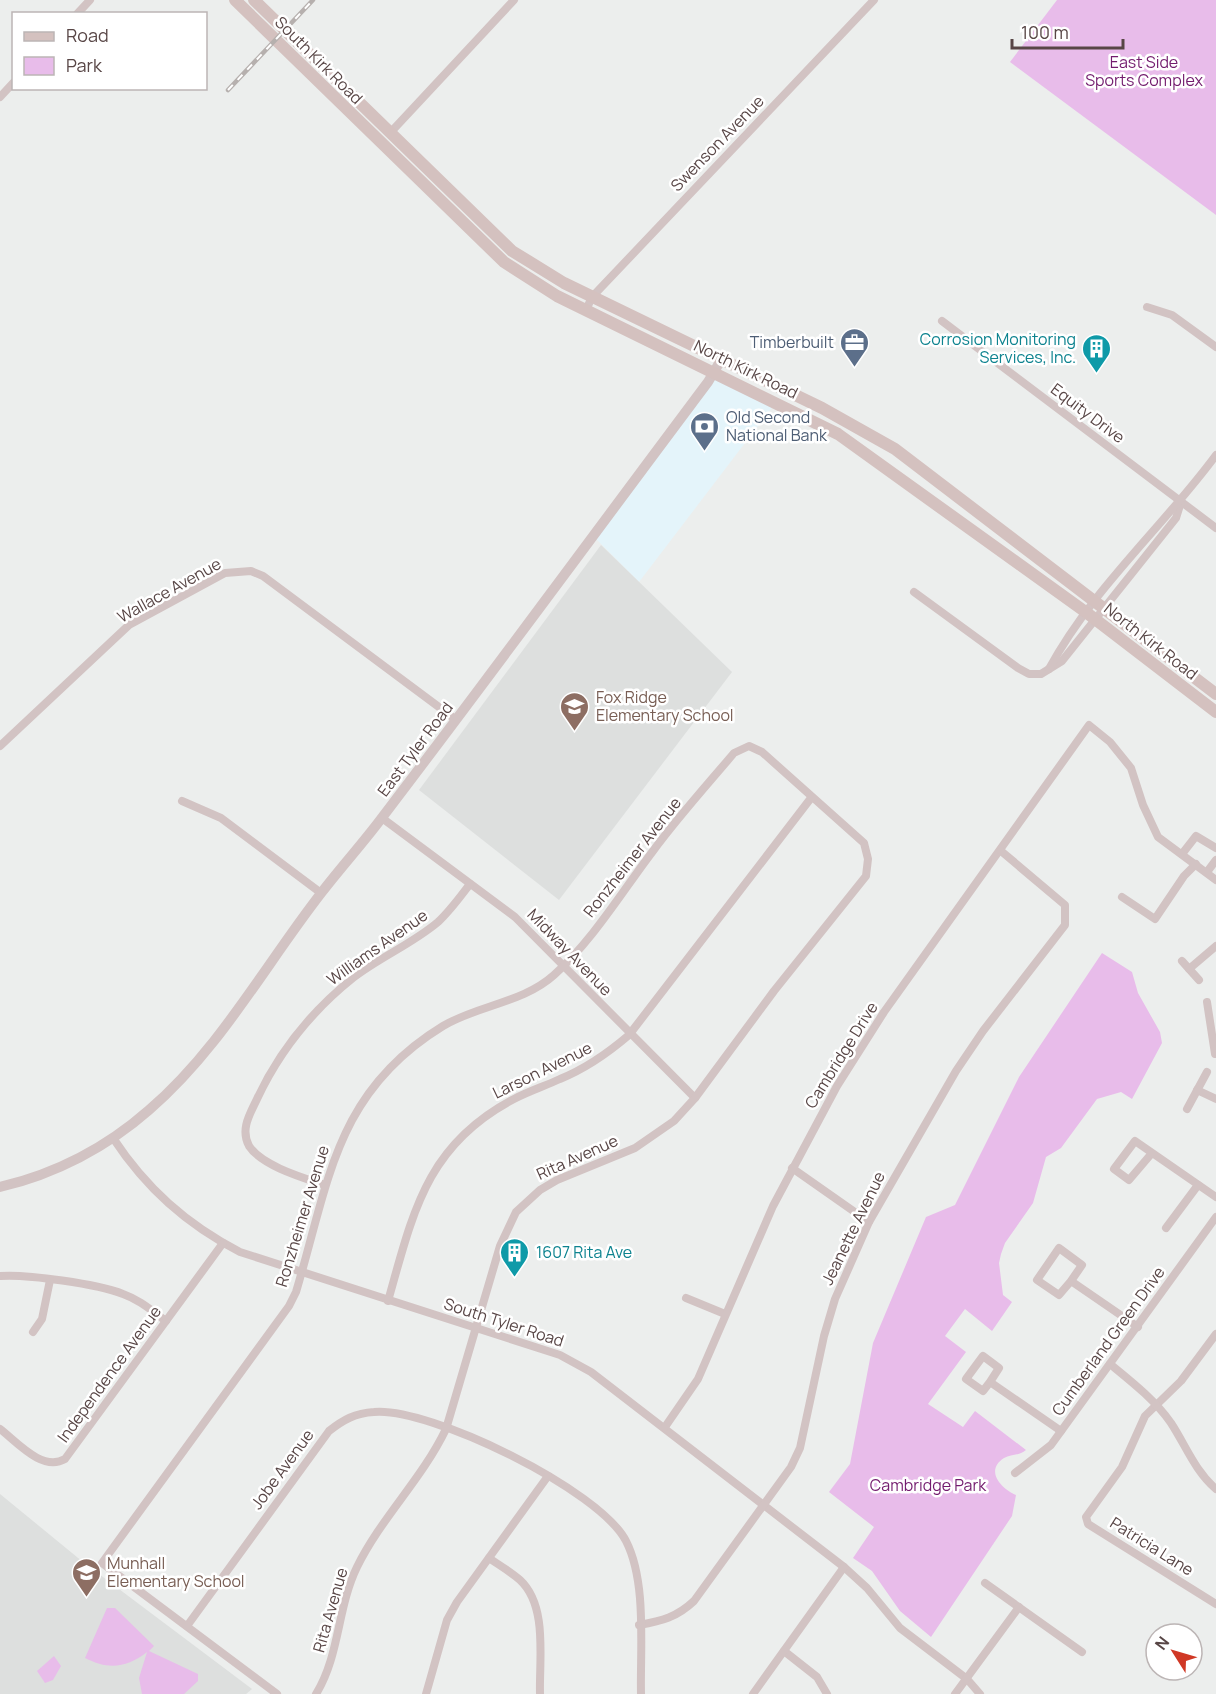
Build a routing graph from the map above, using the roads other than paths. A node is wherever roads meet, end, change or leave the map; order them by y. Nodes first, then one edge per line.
1 (90, 0) edge
2 (235, 0) edge
3 (254, 0) edge
4 (514, 0) edge
5 (874, 0) edge
6 (79, 12) edge
7 (12, 84) edge
8 (0, 97) edge
9 (390, 133) junction
10 (380, 143) joint
11 (592, 297) junction
12 (1147, 307) dead end
13 (586, 310) junction
14 (942, 321) dead end
15 (1216, 347) edge
16 (721, 360) junction
17 (714, 372) junction
18 (1216, 455) edge
19 (1181, 502) junction
20 (1216, 528) edge
21 (914, 592) dead end
22 (1100, 606) junction
23 (1092, 617) junction
24 (1216, 694) edge
25 (1216, 712) edge
26 (455, 719) junction
27 (0, 746) edge
28 (812, 798) junction
29 (182, 801) dead end
30 (382, 818) junction
31 (1216, 848) edge
32 (1000, 851) junction
33 (1182, 854) junction
34 (1216, 860) edge
35 (1196, 864) junction
36 (1207, 872) junction
37 (1216, 880) edge
38 (470, 884) junction
39 (321, 893) junction
40 (1122, 897) dead end
41 (1216, 946) edge
42 (1182, 961) dead end
43 (563, 967) junction
44 (1189, 969) junction
45 (1199, 980) dead end
46 (1207, 1002) dead end
47 (1213, 1024) edge
48 (630, 1035) junction
49 (1215, 1054) edge
50 (1207, 1072) dead end
51 (1197, 1090) junction
52 (696, 1098) junction
53 (1216, 1100) edge
54 (1187, 1109) dead end
55 (113, 1138) junction
56 (1152, 1152) junction
57 (792, 1168) junction
58 (325, 1185) junction
59 (1198, 1185) junction
60 (0, 1187) edge
61 (1216, 1197) edge
62 (1216, 1217) edge
63 (869, 1221) junction
64 (1166, 1228) dead end
65 (223, 1243) junction
66 (302, 1274) junction
67 (0, 1276) edge
68 (50, 1280) junction
69 (1071, 1281) junction
70 (686, 1298) dead end
71 (388, 1301) junction
72 (725, 1314) junction
73 (166, 1321) junction
74 (1138, 1327) junction
75 (476, 1328) junction
76 (33, 1332) dead end
77 (1216, 1334) edge
78 (1110, 1364) junction
79 (990, 1382) dead end
80 (1157, 1406) junction
81 (665, 1427) junction
82 (0, 1429) edge
83 (446, 1429) junction
84 (1061, 1431) junction
85 (1015, 1473) dead end
86 (548, 1476) junction
87 (1216, 1489) edge
88 (762, 1505) junction
89 (489, 1558) junction
90 (844, 1567) junction
91 (985, 1583) dead end
92 (1216, 1604) edge
93 (1019, 1607) junction
94 (639, 1625) junction
95 (186, 1626) junction
96 (784, 1651) junction
97 (1082, 1652) dead end
98 (967, 1679) junction
99 (277, 1694) edge
100 (316, 1694) edge
101 (426, 1694) edge
102 (540, 1694) edge
103 (641, 1694) edge
104 (753, 1694) edge
105 (827, 1694) edge
106 (955, 1694) edge
107 (980, 1694) edge

1 - 6 street
2 - 10 main road, South Kirk Road
3 - 9 main road, South Kirk Road
4 - 9 street
5 - 11 street, Swenson Avenue
7 - 8 street
9 - 11 main road, North Kirk Road
10 - 13 main road, North Kirk Road
11 - 13 street, Swenson Avenue
11 - 16 main road, North Kirk Road
12 - 15 street
13 - 17 main road, North Kirk Road
14 - 19 street, Equity Drive
16 - 17 street, East Tyler Road
16 - 22 main road, North Kirk Road
17 - 23 main road, North Kirk Road
17 - 26 street, East Tyler Road
18 - 19 street
19 - 20 street, Equity Drive
19 - 22 street
19 - 22 street
21 - 23 street
22 - 23 street
22 - 24 main road, North Kirk Road
23 - 25 main road, North Kirk Road
26 - 27 street, Wallace Avenue
26 - 30 street, East Tyler Road
28 - 43 street, Ronzheimer Avenue
28 - 48 street, Larson Avenue
28 - 52 street, Rita Avenue
29 - 39 street
30 - 38 street, Midway Avenue
30 - 39 street, East Tyler Road
31 - 33 street
32 - 33 street, Cambridge Drive
32 - 57 street, Cambridge Drive
32 - 63 street, Jeanette Avenue
33 - 35 street
34 - 36 street
35 - 36 street
35 - 40 street
36 - 37 street
38 - 43 street, Midway Avenue
38 - 58 street, Williams Avenue
39 - 55 street, East Tyler Road
41 - 44 street
42 - 44 street
43 - 48 street, Midway Avenue
43 - 58 street, Ronzheimer Avenue
44 - 45 street
46 - 47 street
47 - 49 street
48 - 52 street, Midway Avenue
48 - 71 street, Larson Avenue
50 - 51 street
51 - 53 street
51 - 54 street
52 - 75 street, Rita Avenue
55 - 60 street
55 - 65 street, South Tyler Road
56 - 56 street
56 - 59 street
57 - 63 street
57 - 72 street, Cambridge Drive
58 - 66 street, Ronzheimer Avenue
59 - 61 street
59 - 64 street
62 - 74 street, Cumberland Green Drive
63 - 88 street, Jeanette Avenue
65 - 66 street, South Tyler Road
65 - 73 street, Independence Avenue
66 - 71 street, South Tyler Road
66 - 95 street, Ronzheimer Avenue
67 - 68 street
68 - 73 street
68 - 76 street
69 - 69 street
69 - 74 street
70 - 72 street
71 - 75 street, South Tyler Road
72 - 81 street, Cambridge Drive
73 - 82 street, Independence Avenue
74 - 78 street, Cumberland Green Drive
75 - 81 street, South Tyler Road
75 - 83 street, Rita Avenue
77 - 80 street, Patricia Lane
78 - 80 street
78 - 84 street, Cumberland Green Drive
79 - 84 street
80 - 87 street
80 - 92 street, Patricia Lane
81 - 88 street, South Tyler Road
83 - 86 street, Jobe Avenue
83 - 95 street, Jobe Avenue
83 - 100 street, Rita Avenue
84 - 85 street, Cumberland Green Drive
86 - 89 street
86 - 94 street, Jobe Avenue
88 - 90 street, South Tyler Road
88 - 94 street, Jeanette Avenue
89 - 101 street
89 - 102 street
90 - 96 street
90 - 98 street, South Tyler Road
91 - 93 street
93 - 97 street
93 - 98 street
94 - 103 street, Jobe Avenue
95 - 99 street
96 - 104 street
96 - 105 street
98 - 106 street
98 - 107 street, South Tyler Road

